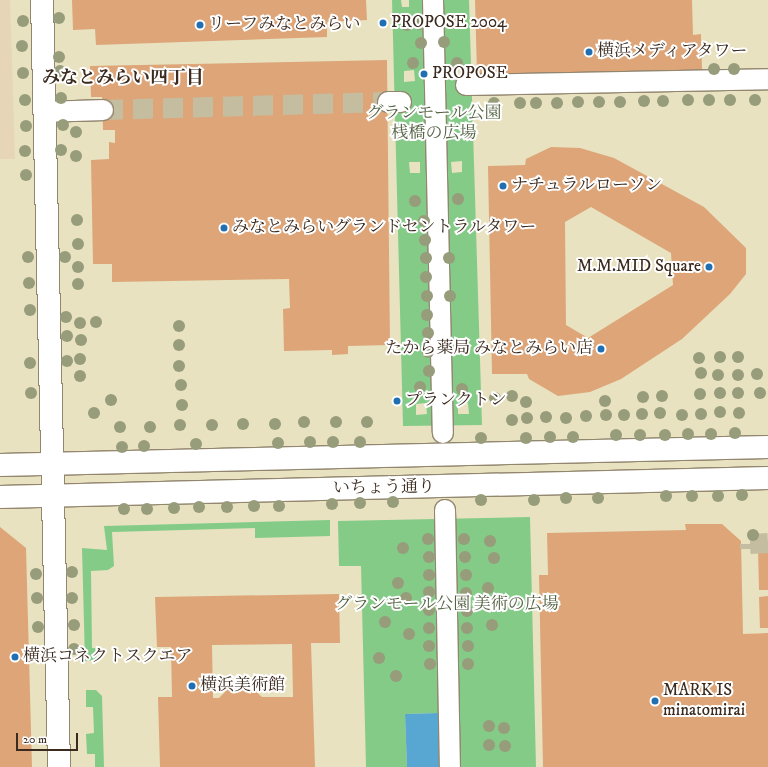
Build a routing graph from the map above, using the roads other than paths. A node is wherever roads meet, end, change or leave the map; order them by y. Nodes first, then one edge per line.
1 (42, 0) edge
2 (433, 0) edge
3 (768, 79) edge
4 (466, 86) dead end
5 (103, 110) tunnel mouth
6 (44, 112) junction
7 (443, 433) dead end
8 (768, 447) edge
9 (52, 463) junction
10 (0, 465) edge
11 (768, 478) edge
12 (53, 496) junction
13 (0, 497) edge
14 (445, 510) dead end
15 (60, 767) edge
16 (450, 767) edge

1 - 6 street
2 - 7 street
3 - 4 street
5 - 6 street
6 - 9 street
8 - 9 street, いちょう通り
9 - 10 street, いちょう通り
9 - 12 street
11 - 12 street, いちょう通り
12 - 13 street, いちょう通り
12 - 15 street
14 - 16 street

